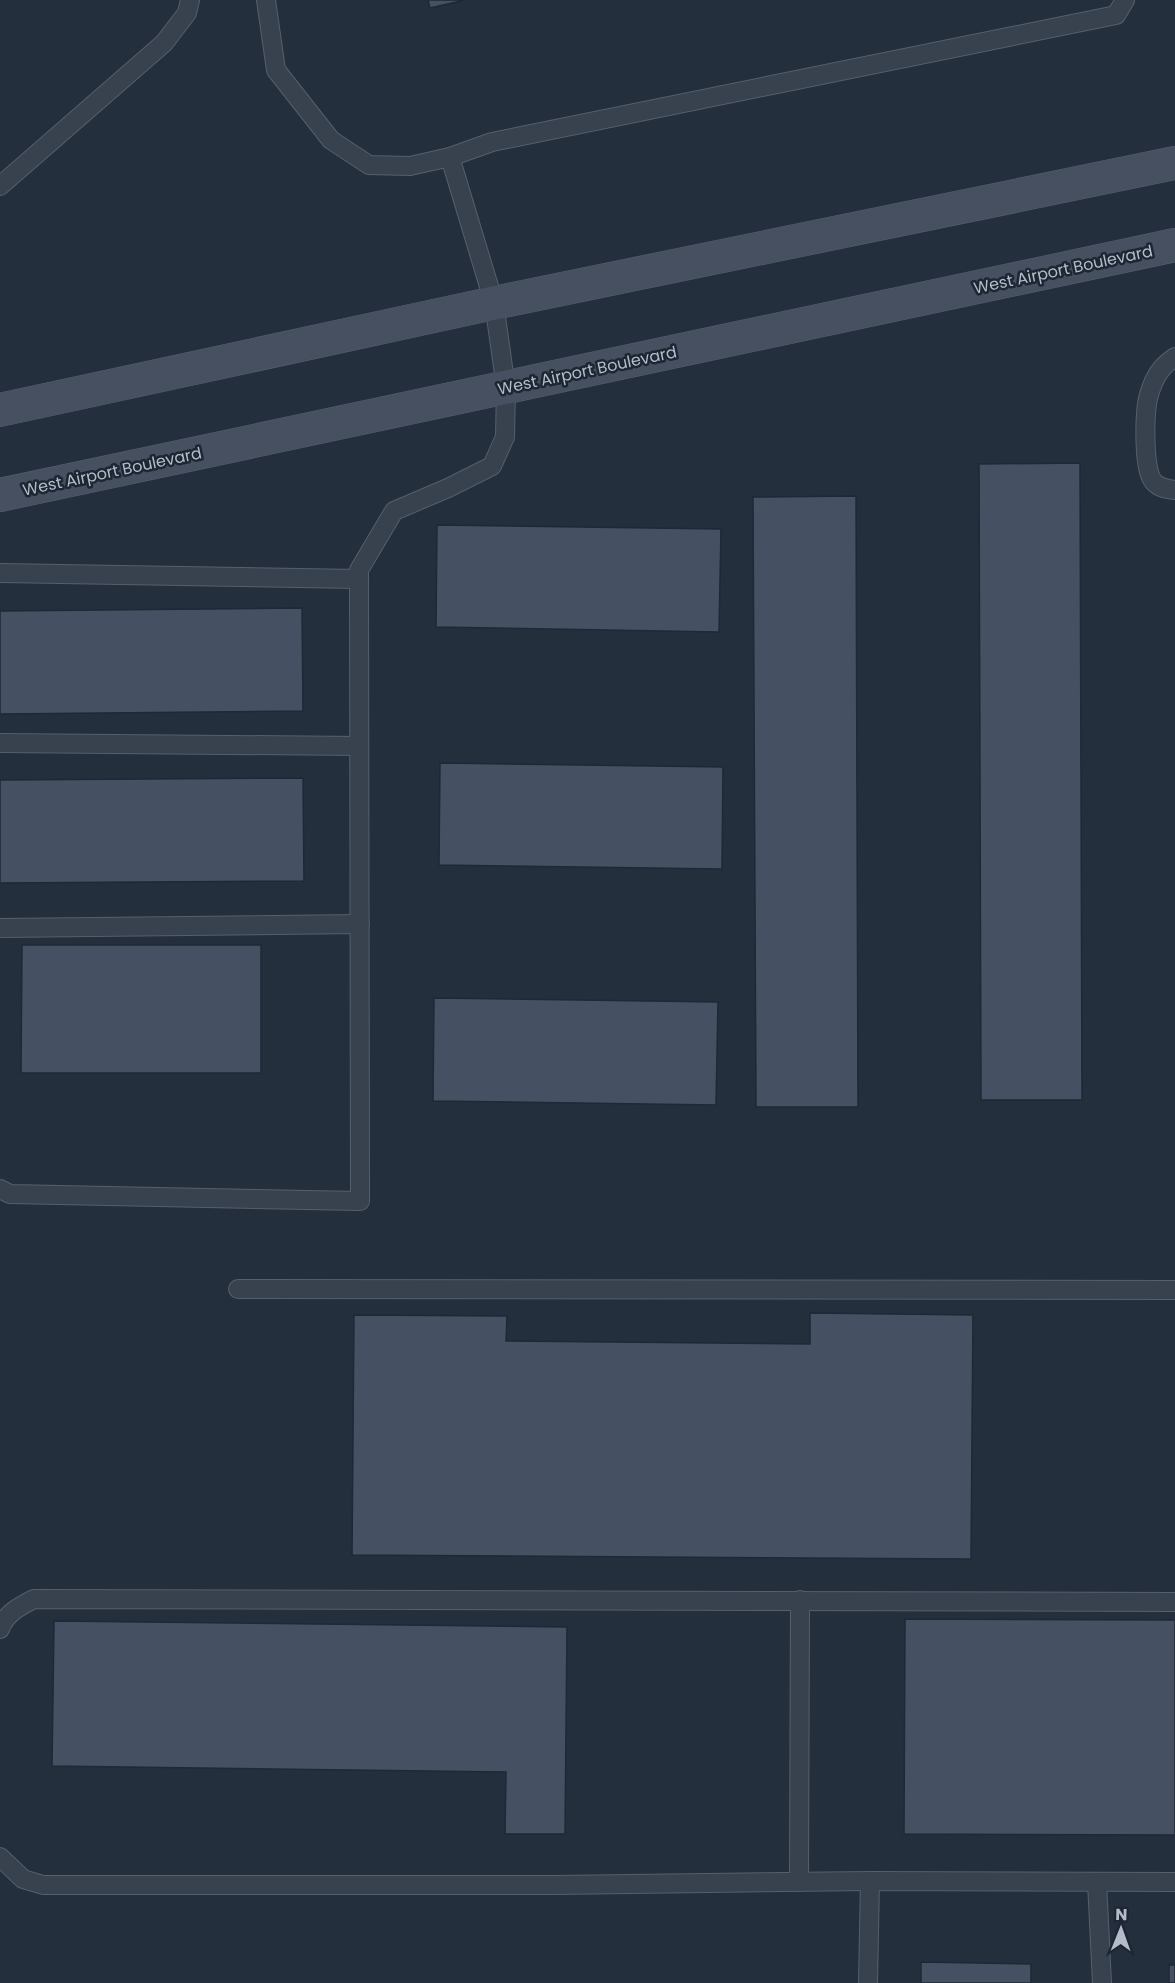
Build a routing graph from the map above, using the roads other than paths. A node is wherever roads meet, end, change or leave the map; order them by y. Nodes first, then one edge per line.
1 (190, 0) edge
2 (266, 0) edge
3 (1125, 0) edge
4 (450, 157) junction
5 (1175, 163) edge
6 (0, 186) edge
7 (1175, 245) edge
8 (494, 303) junction
9 (1175, 357) edge
10 (506, 387) junction
11 (0, 410) edge
12 (1175, 490) edge
13 (0, 495) edge
14 (0, 573) edge
15 (359, 579) junction
16 (0, 743) edge
17 (359, 746) junction
18 (360, 924) junction
19 (0, 928) edge
20 (0, 1189) edge
21 (238, 1289) dead end
22 (1175, 1290) edge
23 (800, 1600) junction
24 (1175, 1602) edge
25 (0, 1629) edge
26 (0, 1857) edge
27 (870, 1881) junction
28 (1097, 1881) junction
29 (799, 1882) junction
30 (1175, 1882) edge
31 (868, 1983) edge
32 (1102, 1983) edge

1 - 6 lane
2 - 4 lane
3 - 4 lane
4 - 8 lane
5 - 8 main road
7 - 10 main road, West Airport Boulevard
8 - 10 lane
8 - 11 main road
9 - 12 lane
10 - 13 main road, West Airport Boulevard
10 - 15 lane
14 - 15 lane
15 - 17 lane
16 - 17 lane
17 - 18 lane
18 - 19 lane
18 - 20 lane
21 - 22 lane
23 - 24 lane
23 - 25 lane
23 - 29 lane
26 - 29 lane
27 - 28 lane
27 - 29 lane
27 - 31 lane
28 - 30 lane
28 - 32 lane

